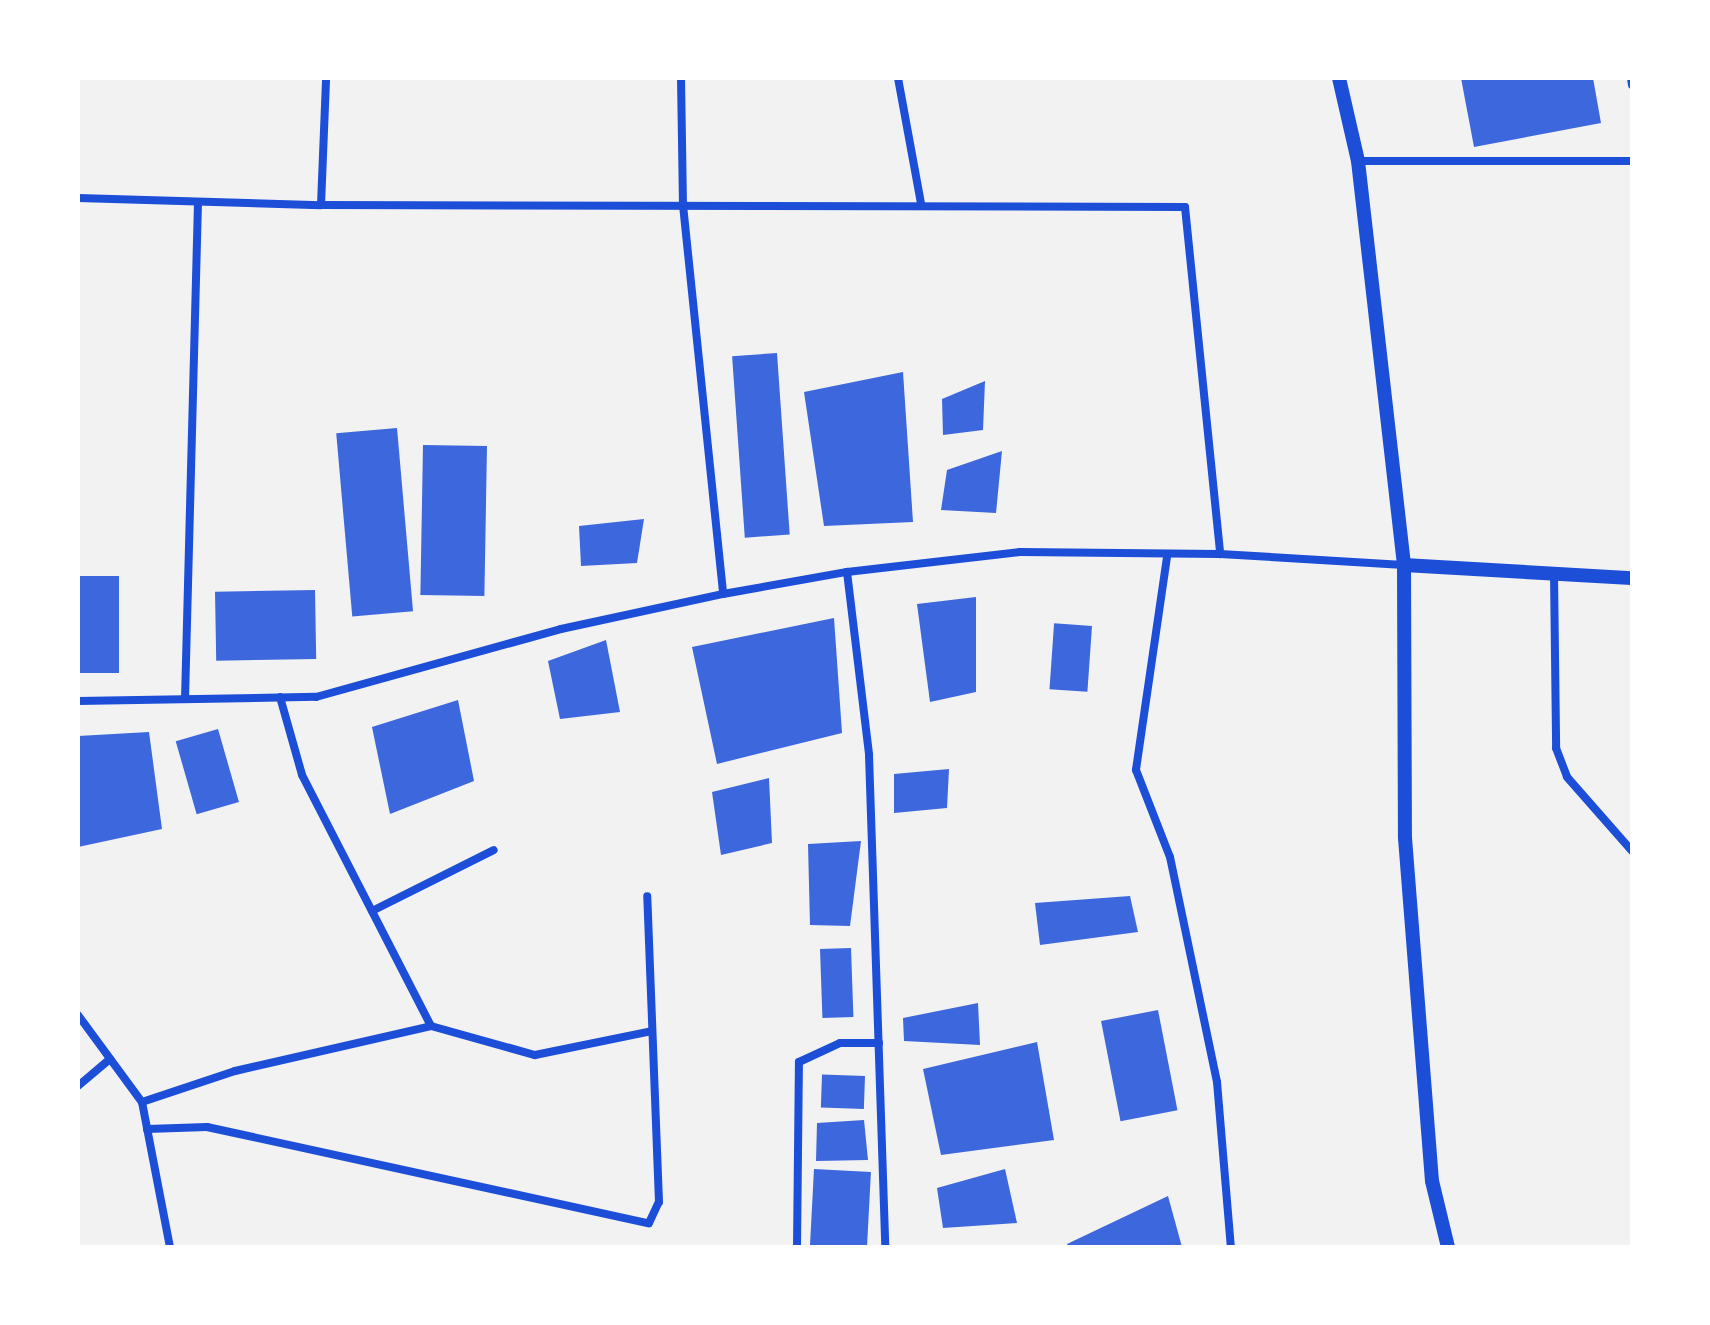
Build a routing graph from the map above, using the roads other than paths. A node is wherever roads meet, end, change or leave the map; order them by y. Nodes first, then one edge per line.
1 (326, 78) edge
2 (681, 78) edge
3 (898, 78) edge
4 (1339, 78) edge
5 (1631, 78) edge
6 (1632, 85) edge
7 (1358, 161) junction
8 (1632, 161) edge
9 (78, 198) edge
10 (198, 202) junction
11 (921, 203) junction
12 (321, 205) junction
13 (683, 205) junction
14 (1220, 554) junction
15 (1167, 557) junction
16 (1404, 565) junction
17 (847, 572) junction
18 (1554, 573) junction
19 (1632, 578) edge
20 (723, 594) junction
21 (280, 697) junction
22 (185, 699) junction
23 (78, 701) edge
24 (494, 850) dead end
25 (1632, 851) edge
26 (647, 896) dead end
27 (372, 911) junction
28 (78, 1015) edge
29 (431, 1026) junction
30 (652, 1031) junction
31 (879, 1043) junction
32 (110, 1059) junction
33 (78, 1086) edge
34 (142, 1102) junction
35 (147, 1129) junction
36 (170, 1247) edge
37 (797, 1247) edge
38 (885, 1247) edge
39 (1231, 1247) edge
40 (1448, 1247) edge

1 - 12 street
2 - 13 street
3 - 11 street
4 - 7 street
5 - 6 street
7 - 8 street
7 - 16 street
9 - 10 street
10 - 12 street
10 - 22 street
11 - 13 street
11 - 14 street
12 - 13 street
13 - 20 street
14 - 15 street
14 - 16 street
15 - 17 street
15 - 39 street
16 - 18 street
16 - 40 street
17 - 20 street
17 - 31 street
18 - 19 street
18 - 25 street
20 - 21 street
21 - 22 street
21 - 27 street
22 - 23 street
24 - 27 street
26 - 30 street
27 - 29 street
28 - 32 street
29 - 30 street
29 - 34 street
30 - 35 street
31 - 37 street
31 - 38 street
32 - 33 street
32 - 34 street
34 - 35 street
35 - 36 street

